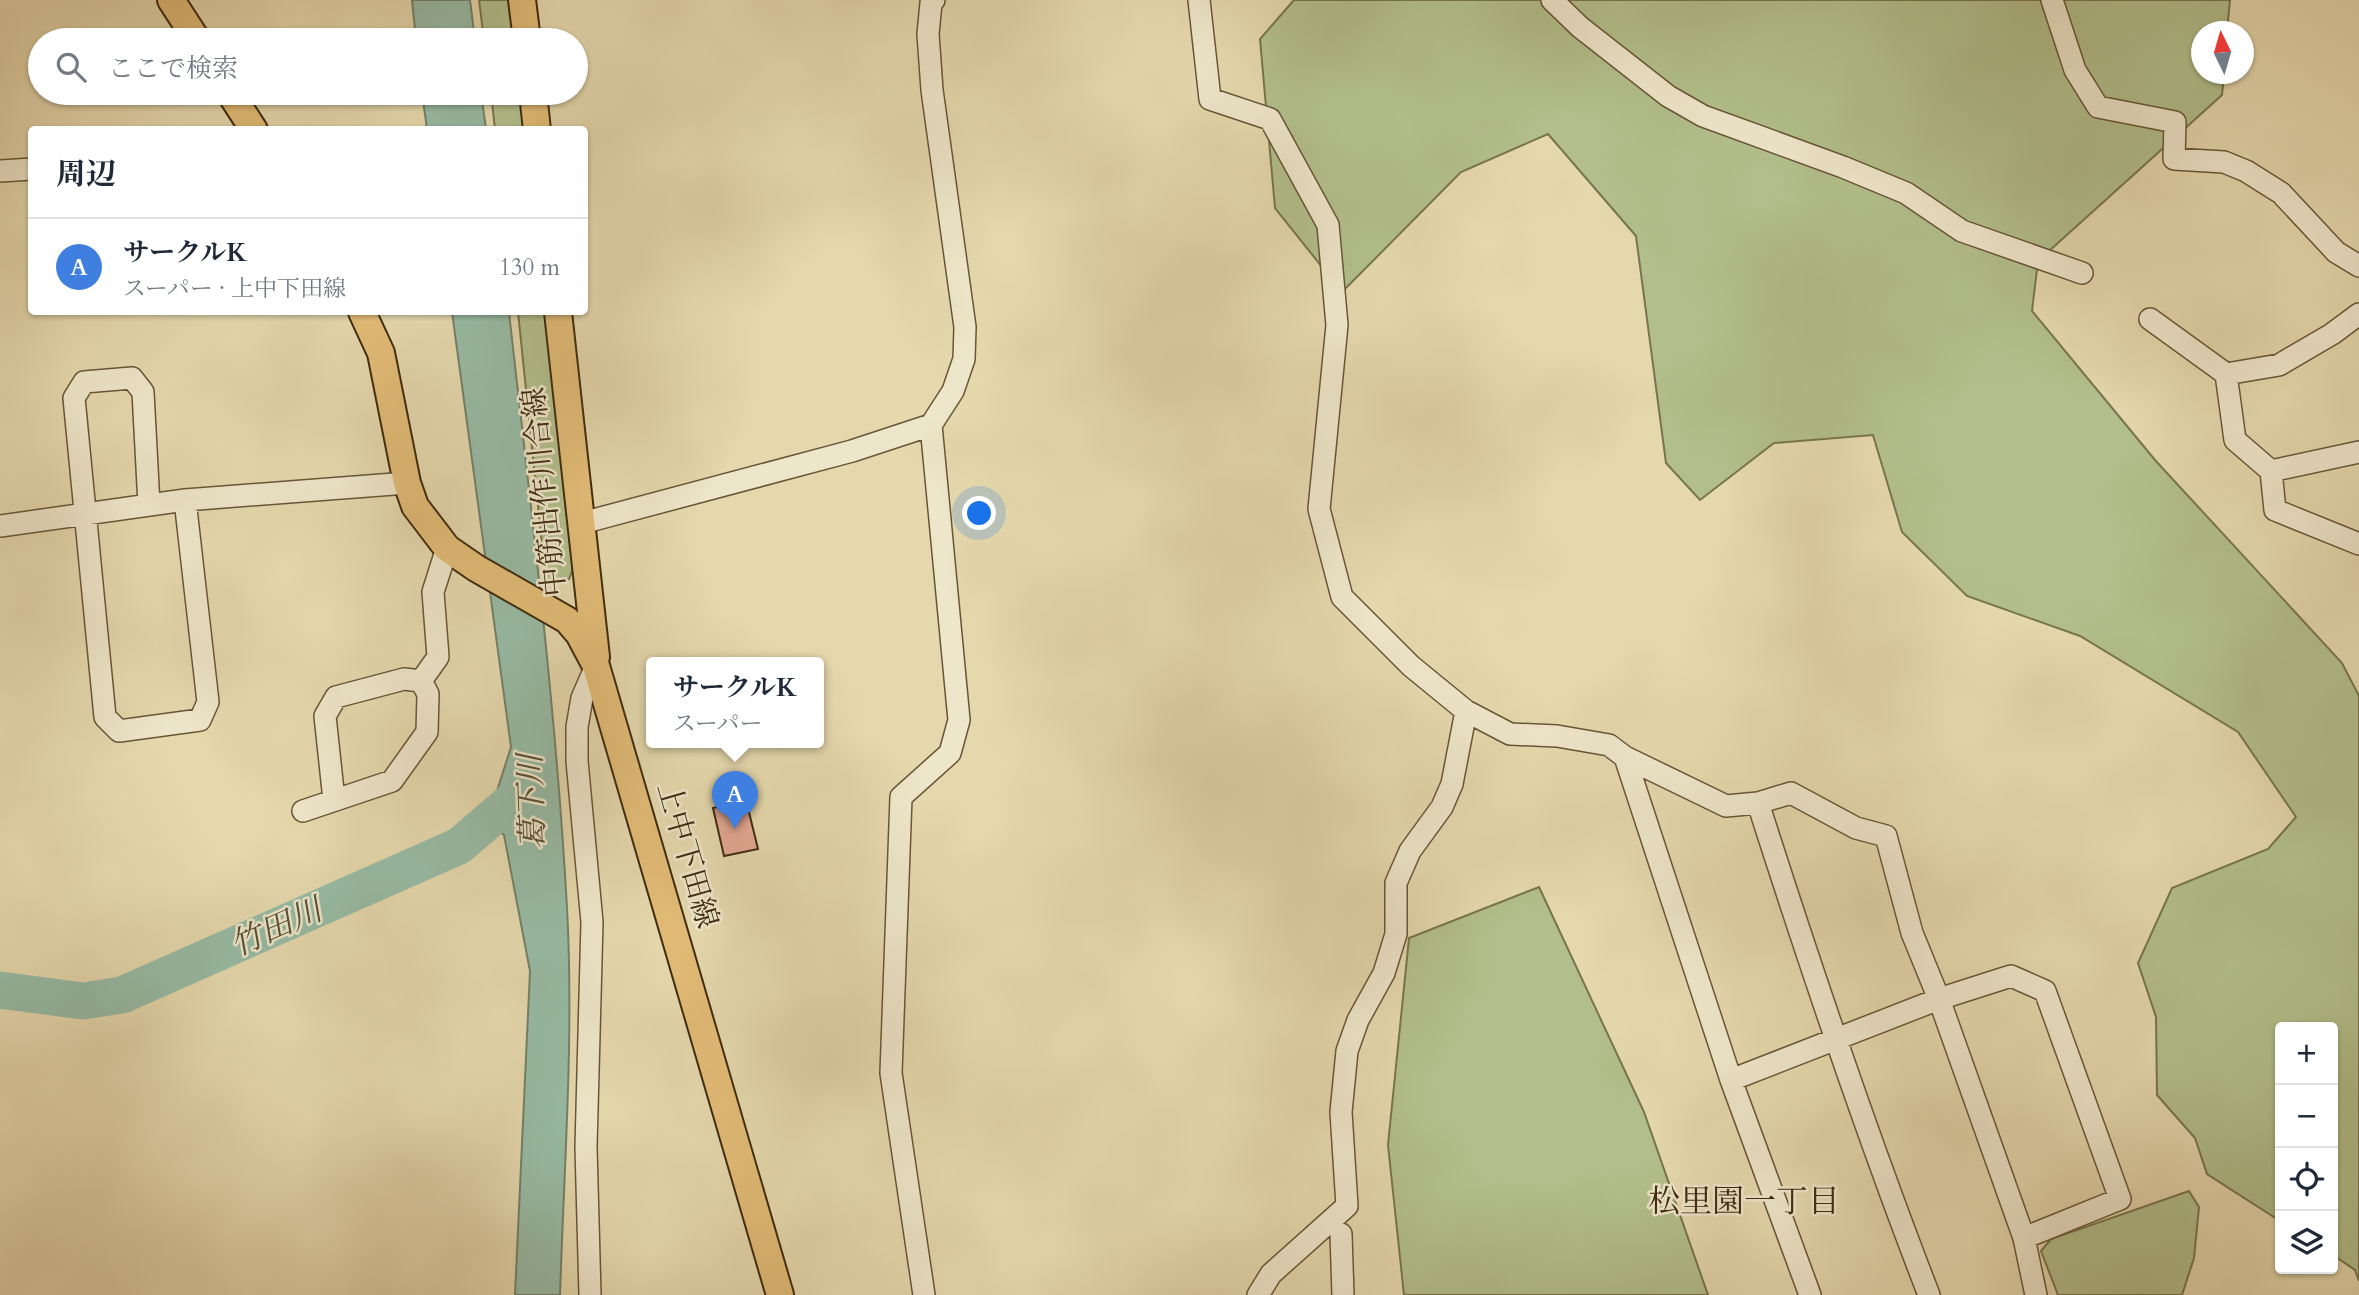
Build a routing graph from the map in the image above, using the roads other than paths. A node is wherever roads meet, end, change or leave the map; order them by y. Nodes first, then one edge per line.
1 (171, 0) edge
2 (522, 0) edge
3 (1199, 0) edge
4 (1552, 0) edge
5 (2052, 0) edge
6 (931, 1) edge
7 (189, 28) edge
8 (526, 28) edge
9 (238, 105) edge
10 (534, 105) edge
11 (251, 126) edge
12 (537, 126) edge
13 (28, 169) edge
14 (0, 171) edge
15 (2359, 267) edge
16 (2082, 273) dead end
17 (2359, 314) edge
18 (363, 315) edge
19 (558, 315) edge
20 (2150, 319) dead end
21 (2226, 374) junction
22 (930, 425) junction
23 (2359, 452) edge
24 (2271, 471) junction
25 (407, 483) junction
26 (184, 500) junction
27 (149, 505) junction
28 (85, 513) junction
29 (582, 523) junction
30 (0, 526) edge
31 (2359, 544) edge
32 (447, 548) junction
33 (596, 666) junction
34 (421, 681) junction
35 (1466, 711) junction
36 (1625, 757) junction
37 (334, 800) junction
38 (1758, 803) junction
39 (303, 811) dead end
40 (1939, 999) junction
41 (1836, 1040) junction
42 (1731, 1080) junction
43 (1341, 1234) dead end
44 (2024, 1238) junction
45 (590, 1295) edge
46 (780, 1295) edge
47 (924, 1295) edge
48 (1258, 1295) edge
49 (1343, 1295) edge
50 (1810, 1295) edge
51 (1929, 1295) edge
52 (2036, 1295) edge

1 - 7 main road
2 - 8 main road
3 - 35 street
4 - 16 street
5 - 15 street
6 - 22 street
9 - 11 main road
10 - 12 main road
13 - 14 street
17 - 21 street
18 - 25 main road, 上中下田線
19 - 29 main road, 中筋出作川合線
20 - 21 street
21 - 24 street
22 - 29 street
22 - 47 street
23 - 24 street
24 - 31 street
25 - 26 street
25 - 32 main road, 上中下田線
26 - 27 street
26 - 28 street
27 - 28 street
27 - 28 street
28 - 30 street
29 - 33 main road, 中筋出作川合線
32 - 33 main road, 上中下田線
32 - 34 street
33 - 45 street
33 - 46 main road, 上中下田線
34 - 37 street
34 - 37 street
35 - 36 street
35 - 48 street
36 - 38 street
36 - 42 street
37 - 39 street
38 - 40 street
38 - 41 street
40 - 41 street
40 - 44 street
40 - 44 street
41 - 42 street
41 - 51 street
42 - 50 street
43 - 49 street
44 - 52 street

